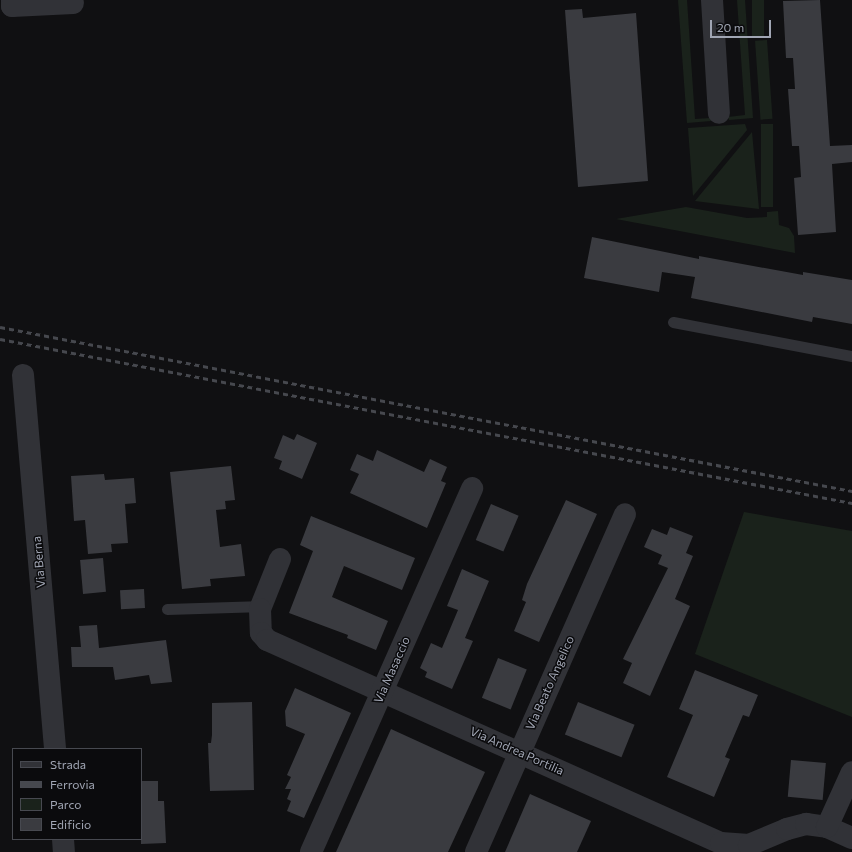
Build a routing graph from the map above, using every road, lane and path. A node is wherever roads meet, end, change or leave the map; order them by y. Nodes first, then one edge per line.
1 (12, 0) edge
2 (712, 0) edge
3 (73, 3) dead end
4 (719, 113) dead end
5 (673, 322) dead end
6 (852, 356) edge
7 (23, 376) dead end
8 (472, 488) dead end
9 (625, 514) dead end
10 (280, 559) dead end
11 (260, 606) junction
12 (167, 609) dead end
13 (382, 691) junction
14 (55, 748) edge
15 (520, 752) junction
16 (852, 772) edge
17 (827, 827) junction
18 (852, 838) edge
19 (63, 840) edge
20 (719, 847) edge
21 (64, 852) edge
22 (311, 852) edge
23 (476, 852) edge

1 - 3 street
2 - 4 street
5 - 6 lane
7 - 14 street, Via Berna
8 - 13 street, Via Masaccio
9 - 15 street, Via Beato Angelico
10 - 11 street, Via Andrea Portilia
11 - 12 lane
11 - 13 street, Via Andrea Portilia
13 - 15 street, Via Andrea Portilia
13 - 22 street, Via Masaccio
15 - 20 street, Via Andrea Portilia
15 - 23 street, Via Beato Angelico
16 - 17 street
17 - 18 street, Via Andrea Portilia
17 - 20 street, Via Andrea Portilia
19 - 21 street

